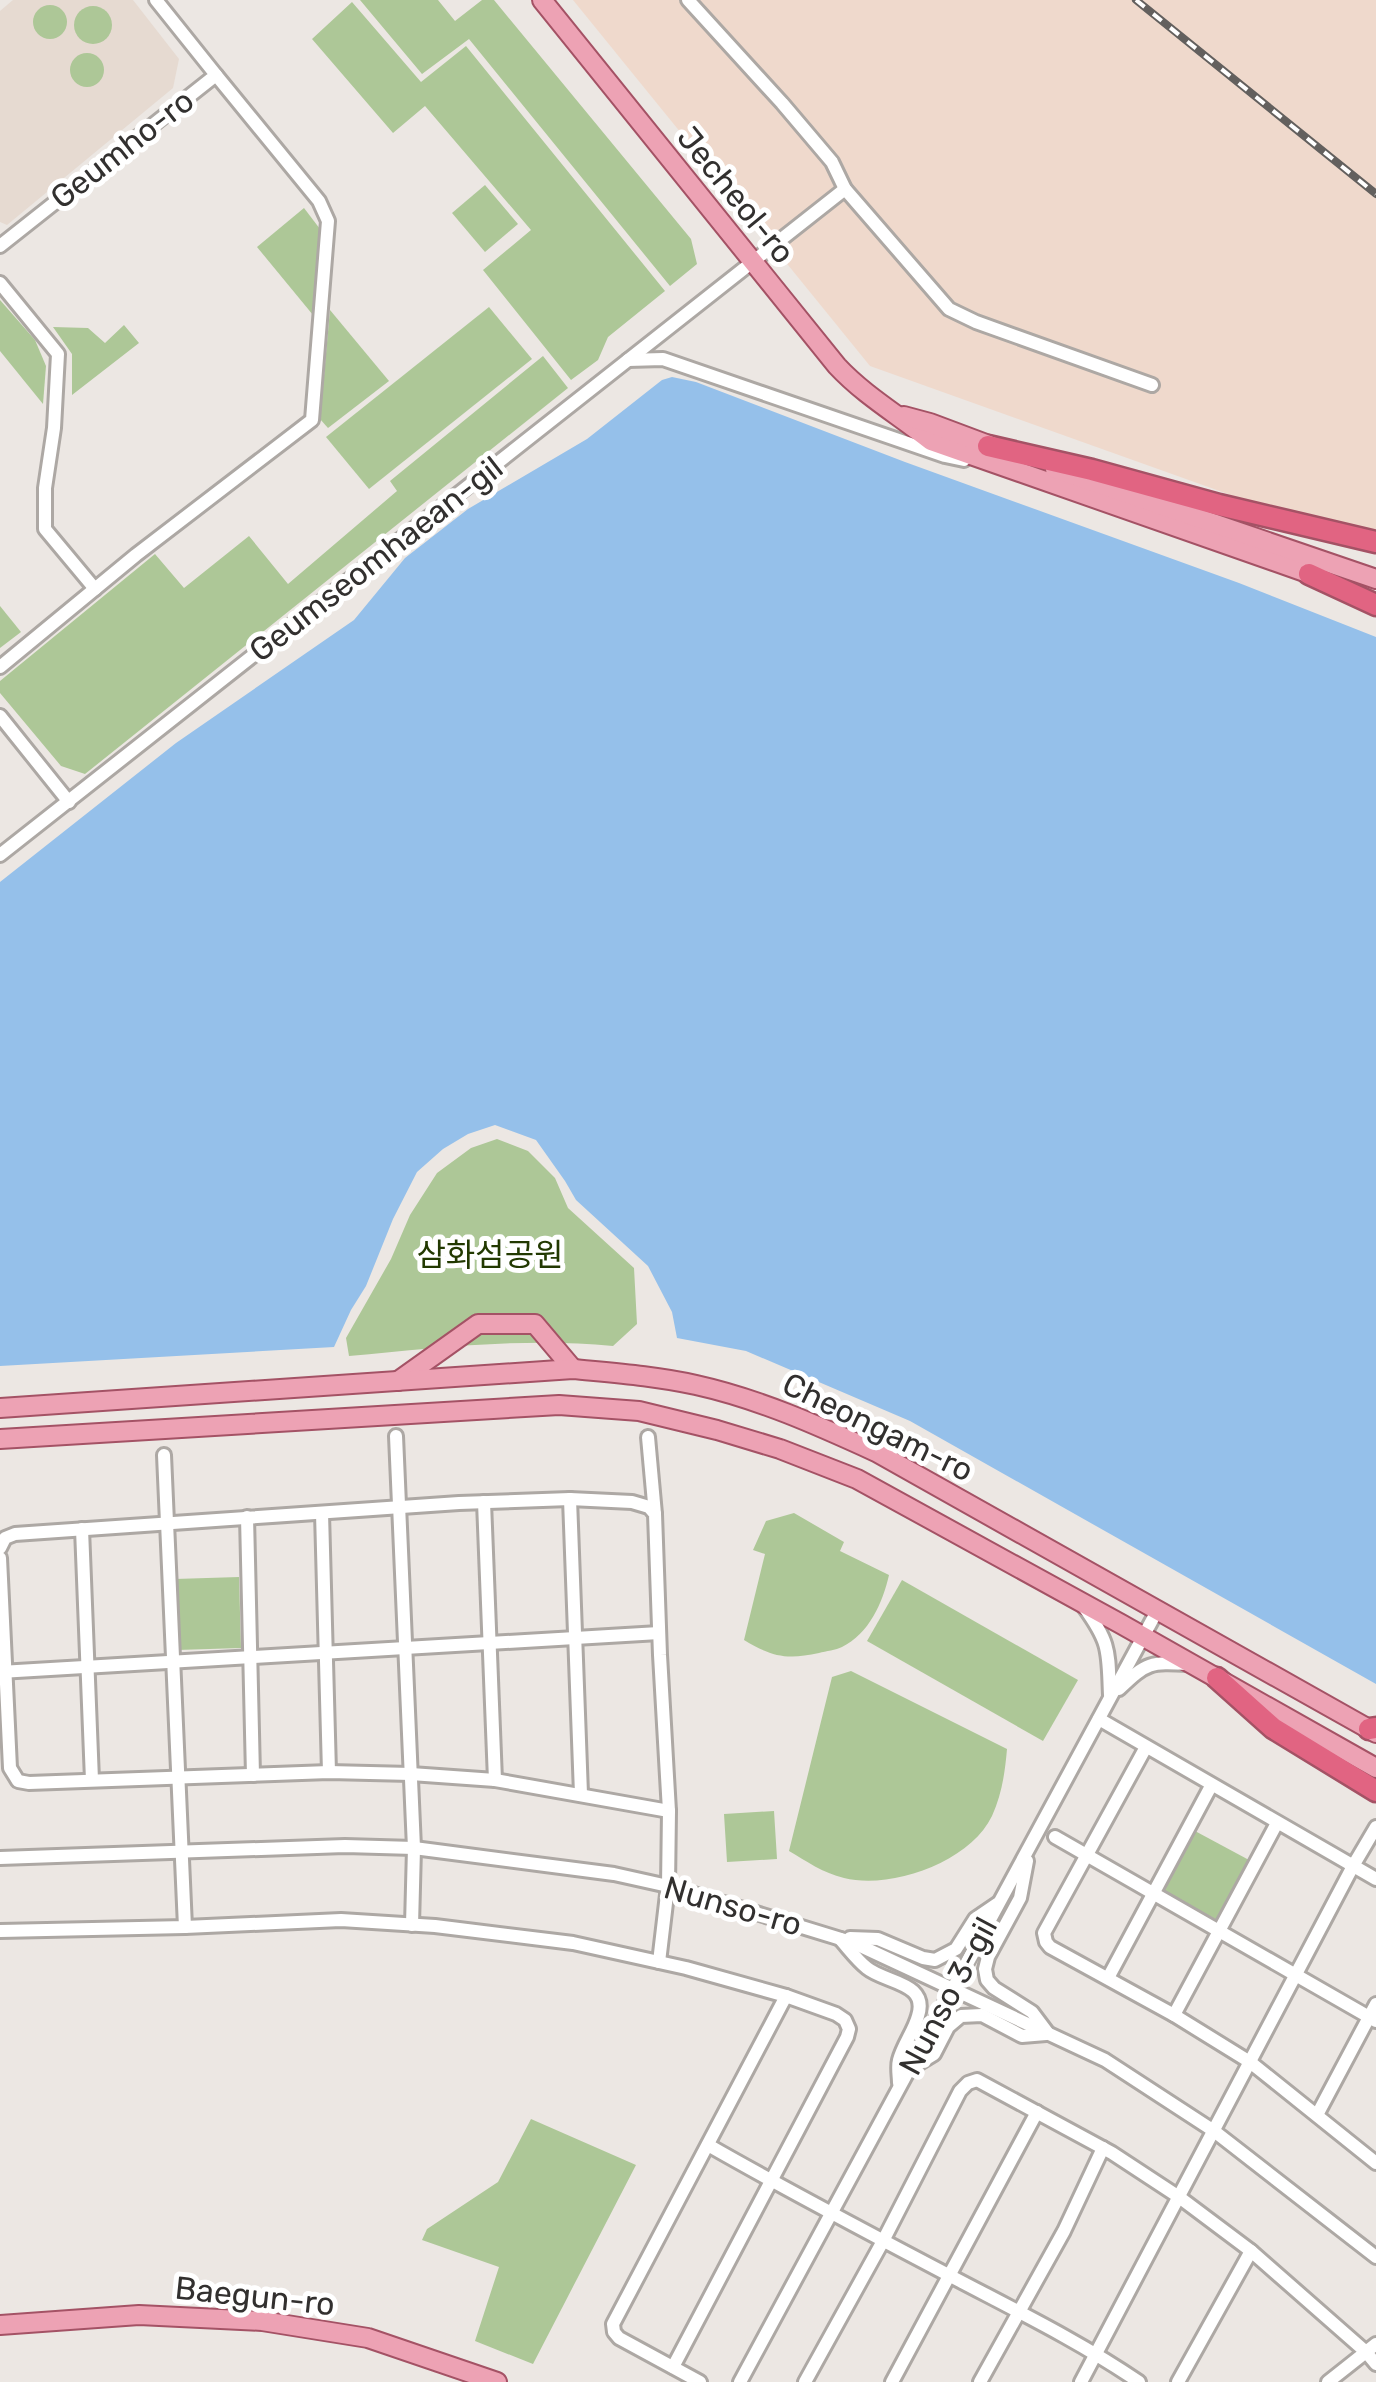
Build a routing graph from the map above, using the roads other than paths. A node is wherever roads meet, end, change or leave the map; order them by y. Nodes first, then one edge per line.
1 (156, 0) edge
2 (542, 0) edge
3 (688, 0) edge
4 (216, 75) junction
5 (845, 188) junction
6 (0, 246) edge
7 (751, 262) junction
8 (0, 283) edge
9 (628, 360) junction
10 (1152, 385) dead end
11 (897, 414) junction
12 (988, 446) junction
13 (1025, 474) junction
14 (1376, 542) edge
15 (1309, 574) junction
16 (1376, 579) edge
17 (94, 589) junction
18 (1376, 597) edge
19 (1376, 605) edge
20 (0, 667) edge
21 (0, 716) edge
22 (69, 802) junction
23 (0, 856) edge
24 (574, 1369) junction
25 (397, 1382) junction
26 (0, 1408) edge
27 (396, 1436) dead end
28 (648, 1438) dead end
29 (0, 1439) edge
30 (164, 1456) dead end
31 (570, 1499) junction
32 (484, 1502) junction
33 (400, 1508) junction
34 (322, 1512) junction
35 (655, 1514) junction
36 (247, 1517) junction
37 (167, 1523) junction
38 (82, 1529) junction
39 (0, 1548) edge
40 (0, 1558) edge
41 (1080, 1601) junction
42 (1157, 1611) junction
43 (659, 1633) junction
44 (1143, 1636) junction
45 (575, 1638) junction
46 (490, 1643) junction
47 (406, 1648) junction
48 (326, 1653) junction
49 (250, 1657) junction
50 (173, 1662) junction
51 (1194, 1665) junction
52 (87, 1667) junction
53 (3, 1672) edge
54 (1218, 1678) junction
55 (1110, 1698) junction
56 (1098, 1719) junction
57 (1374, 1730) edge
58 (1146, 1747) junction
59 (1376, 1768) edge
60 (330, 1772) junction
61 (411, 1774) junction
62 (253, 1775) junction
63 (178, 1778) junction
64 (92, 1780) junction
65 (495, 1780) junction
66 (1211, 1786) junction
67 (1376, 1791) edge
68 (581, 1794) junction
69 (669, 1810) junction
70 (1277, 1823) junction
71 (1376, 1827) edge
72 (1055, 1838) dead end
73 (1030, 1845) junction
74 (414, 1848) junction
75 (182, 1851) junction
76 (1086, 1856) junction
77 (0, 1858) edge
78 (1353, 1866) junction
79 (1376, 1879) edge
80 (668, 1886) junction
81 (1154, 1894) junction
82 (999, 1903) junction
83 (412, 1925) junction
84 (185, 1927) junction
85 (0, 1931) edge
86 (1219, 1931) junction
87 (838, 1938) junction
88 (659, 1962) junction
89 (1296, 1975) junction
90 (1108, 1978) junction
91 (952, 1989) junction
92 (786, 1996) junction
93 (1376, 2004) edge
94 (1174, 2015) junction
95 (1372, 2019) edge
96 (1049, 2034) junction
97 (1250, 2062) junction
98 (909, 2070) junction
99 (899, 2088) junction
100 (1037, 2112) junction
101 (1317, 2114) junction
102 (1214, 2130) junction
103 (708, 2145) junction
104 (1103, 2148) junction
105 (1376, 2163) edge
106 (772, 2182) junction
107 (1179, 2196) junction
108 (831, 2213) junction
109 (883, 2241) junction
110 (1251, 2251) junction
111 (1376, 2257) edge
112 (950, 2276) junction
113 (1020, 2312) junction
114 (0, 2325) edge
115 (1371, 2348) edge
116 (1096, 2354) junction
117 (1376, 2364) edge
118 (673, 2366) junction
119 (497, 2382) edge
120 (700, 2382) edge
121 (740, 2382) edge
122 (805, 2382) edge
123 (892, 2382) edge
124 (980, 2382) edge
125 (1081, 2382) edge
126 (1139, 2382) edge
127 (1178, 2382) edge
128 (1328, 2382) edge

1 - 4 street, Geumho-ro
2 - 7 main road, Jecheol-ro
3 - 5 street
4 - 6 street, Geumho-ro
4 - 17 street
5 - 7 street, Geumseomhaean-gil
5 - 10 street
7 - 9 street, Geumseomhaean-gil
7 - 11 main road, Jecheol-ro
8 - 17 street
9 - 13 street
9 - 22 street, Geumseomhaean-gil
11 - 12 main road, Jecheol-ro
11 - 13 main road, Jecheol-ro
12 - 14 highway
12 - 16 main road, Jecheol-ro
13 - 15 main road, Jecheol-ro
15 - 18 main road, Jecheol-ro
15 - 19 highway
17 - 20 street
21 - 22 street
22 - 23 street, Geumseomhaean-gil
24 - 25 main road, Cheongam-ro
24 - 25 main road
24 - 42 main road, Cheongam-ro
25 - 26 main road, Cheongam-ro
27 - 33 street
28 - 35 street
29 - 41 main road, Cheongam-ro
30 - 37 street
31 - 32 street
31 - 35 street
31 - 45 street
32 - 33 street
32 - 46 street
33 - 34 street
33 - 47 street
34 - 36 street
34 - 48 street
35 - 43 street
36 - 37 street
36 - 49 street
37 - 38 street
37 - 50 street
38 - 39 street
38 - 52 street
40 - 53 street
41 - 44 main road, Cheongam-ro
41 - 55 street
42 - 44 street, Nunso 3-gil
42 - 57 main road, Cheongam-ro
43 - 45 street
43 - 69 street
44 - 51 main road, Cheongam-ro
44 - 55 street, Nunso 3-gil
45 - 46 street
45 - 68 street
46 - 47 street
46 - 65 street
47 - 48 street
47 - 61 street
48 - 49 street
48 - 60 street
49 - 50 street
49 - 62 street
50 - 52 street
50 - 63 street
51 - 54 main road, Cheongam-ro
51 - 55 street
52 - 53 street
52 - 64 street
53 - 64 street
54 - 59 main road, Cheongam-ro
54 - 67 highway
55 - 56 street, Nunso 3-gil
56 - 58 street
56 - 73 street, Nunso 3-gil
58 - 66 street
58 - 76 street
60 - 61 street
60 - 62 street
61 - 65 street
61 - 74 street
62 - 63 street
63 - 64 street
63 - 75 street
65 - 68 street
66 - 70 street
66 - 81 street
68 - 69 street
69 - 80 street
70 - 78 street
70 - 86 street
71 - 78 street
72 - 76 street
73 - 82 street, Nunso 3-gil
73 - 96 street
74 - 75 street, Nunso-ro
74 - 80 street, Nunso-ro
74 - 83 street
75 - 77 street, Nunso-ro
75 - 84 street
76 - 81 street
76 - 90 street
78 - 79 street
78 - 89 street
80 - 87 street, Nunso-ro
80 - 88 street
81 - 86 street
81 - 90 street
82 - 87 street
82 - 91 street, Nunso 3-gil
83 - 84 street
83 - 88 street
84 - 85 street
86 - 89 street
86 - 94 street
87 - 91 street, Nunso-ro
87 - 99 street
88 - 92 street
89 - 95 street
89 - 97 street
90 - 94 street
91 - 96 street, Nunso-ro
91 - 98 street, Nunso 3-gil
92 - 103 street
92 - 106 street
93 - 95 street
94 - 97 street
95 - 101 street
96 - 98 street
96 - 102 street, Nunso-ro
97 - 101 street
97 - 102 street
98 - 99 street, Nunso 3-gil
99 - 108 street, Nunso 3-gil
100 - 104 street
100 - 109 street
100 - 112 street
101 - 105 street
102 - 107 street
102 - 111 street, Nunso-ro
103 - 106 street
103 - 118 street
104 - 107 street
104 - 113 street
106 - 108 street
106 - 118 street
107 - 110 street
107 - 116 street
108 - 109 street
108 - 121 street, Nunso 3-gil
109 - 112 street
109 - 122 street
110 - 115 street
110 - 127 street
112 - 113 street
112 - 123 street
113 - 116 street
113 - 124 street
114 - 119 main road, Baegun-ro
115 - 117 street
115 - 128 street
116 - 125 street
116 - 126 street
118 - 120 street

